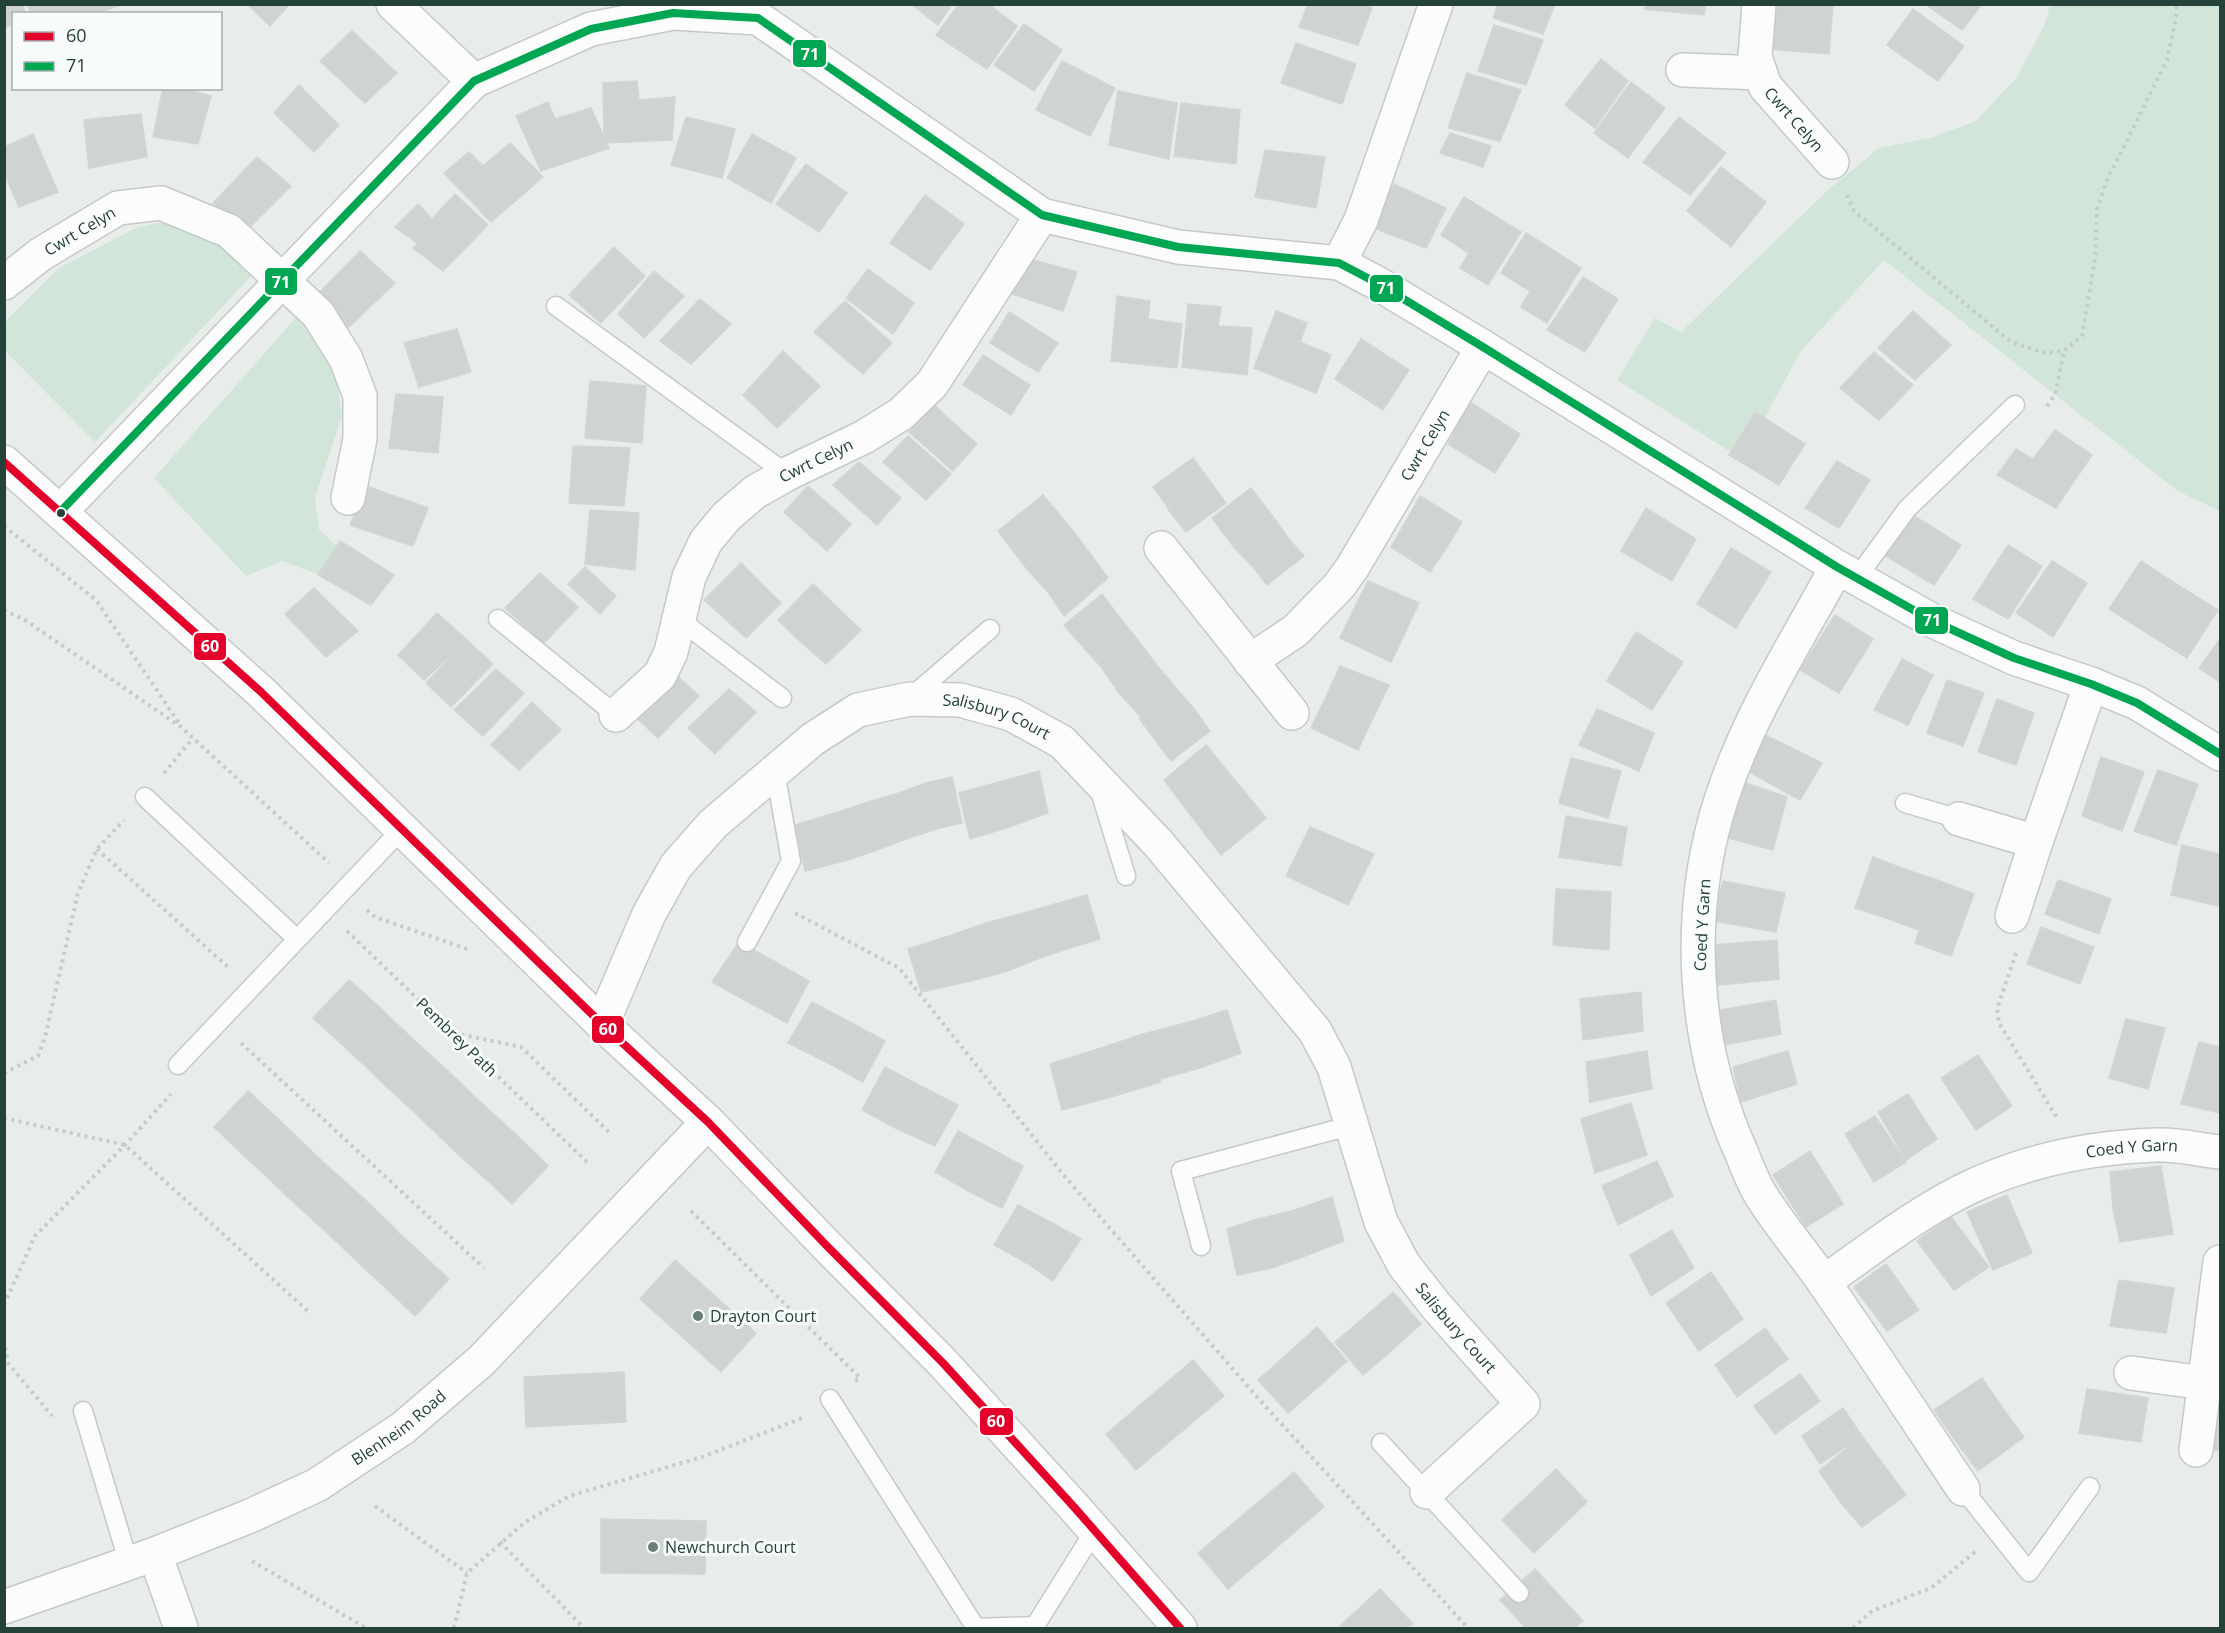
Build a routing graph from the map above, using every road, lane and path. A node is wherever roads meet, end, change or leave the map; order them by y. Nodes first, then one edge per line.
1 (393, 4) edge
2 (1436, 4) edge
3 (1759, 4) edge
4 (2177, 4) edge
5 (759, 11) edge
6 (1683, 70) dead end
7 (1760, 73) junction
8 (474, 81) junction
9 (1832, 162) joint
10 (1042, 214) junction
11 (1339, 263) junction
12 (282, 281) junction
13 (4, 283) edge
14 (556, 306) dead end
15 (1483, 347) junction
16 (2064, 351) junction
17 (2014, 405) joint
18 (4, 462) edge
19 (788, 474) junction
20 (348, 498) dead end
21 (60, 512) junction
22 (4, 526) edge
23 (1161, 548) dead end
24 (1847, 573) junction
25 (4, 610) edge
26 (498, 619) dead end
27 (680, 620) junction
28 (990, 629) dead end
29 (1250, 661) junction
30 (2091, 684) junction
31 (782, 698) dead end
32 (910, 699) junction
33 (1292, 713) dead end
34 (616, 714) joint
35 (181, 727) junction
36 (193, 738) junction
37 (2220, 754) edge
38 (775, 771) junction
39 (1096, 777) junction
40 (145, 796) junction
41 (1905, 803) dead end
42 (1959, 819) joint
43 (401, 830) junction
44 (2036, 842) junction
45 (97, 849) junction
46 (1126, 876) dead end
47 (347, 886) junction
48 (771, 900) junction
49 (325, 909) junction
50 (2014, 910) joint
51 (499, 925) junction
52 (297, 939) junction
53 (747, 942) dead end
54 (251, 987) junction
55 (218, 1023) junction
56 (602, 1024) junction
57 (453, 1033) junction
58 (178, 1065) joint
59 (4, 1073) edge
60 (4, 1118) edge
61 (708, 1122) junction
62 (1353, 1125) junction
63 (612, 1135) dead end
64 (125, 1145) junction
65 (2220, 1152) edge
66 (2073, 1154) junction
67 (589, 1164) dead end
68 (691, 1210) dead end
69 (1201, 1246) dead end
70 (2220, 1263) edge
71 (484, 1268) dead end
72 (1824, 1282) junction
73 (4, 1305) edge
74 (311, 1314) dead end
75 (4, 1340) edge
76 (2131, 1372) dead end
77 (2205, 1383) junction
78 (830, 1399) junction
79 (83, 1411) joint
80 (1381, 1443) dead end
81 (2196, 1449) dead end
82 (2090, 1487) dead end
83 (1963, 1489) joint
84 (1426, 1492) junction
85 (375, 1506) dead end
86 (1095, 1530) junction
87 (500, 1542) junction
88 (1983, 1546) dead end
89 (142, 1559) junction
90 (252, 1561) dead end
91 (467, 1573) junction
92 (1519, 1593) dead end
93 (4, 1606) edge
94 (181, 1629) edge
95 (366, 1629) edge
96 (454, 1629) edge
97 (584, 1629) edge
98 (1180, 1629) edge
99 (1468, 1629) edge
100 (1853, 1629) edge

1 - 8 street
2 - 11 street
3 - 7 street, Cwrt Celyn
4 - 16 path
5 - 8 street
5 - 10 street
6 - 7 street, Cwrt Celyn
7 - 9 street, Cwrt Celyn
8 - 12 street
9 - 16 path
10 - 11 street
10 - 19 street, Cwrt Celyn
11 - 15 street
12 - 13 street, Cwrt Celyn
12 - 20 street, Cwrt Celyn
12 - 21 street
14 - 19 lane
15 - 24 street
15 - 29 street, Cwrt Celyn
16 - 17 path
17 - 24 lane
18 - 21 street
19 - 27 street, Cwrt Celyn
21 - 43 street
22 - 35 path
23 - 29 street
24 - 30 street
24 - 72 street, Coed Y Garn
25 - 35 path
26 - 34 lane
27 - 31 lane
27 - 34 street, Cwrt Celyn
28 - 32 lane
29 - 33 street
30 - 37 street
30 - 44 street
32 - 38 street, Salisbury Court
32 - 39 street, Salisbury Court
35 - 36 path
36 - 40 path
36 - 47 path
38 - 48 lane
38 - 56 street, Salisbury Court
39 - 46 lane
39 - 62 street, Salisbury Court
40 - 45 path
40 - 52 lane
41 - 42 lane
42 - 44 street
43 - 47 lane
43 - 51 street
44 - 50 street
45 - 54 path
45 - 59 path
47 - 49 lane
47 - 51 path
48 - 53 lane
48 - 99 path
49 - 52 lane
49 - 57 path, Pembrey Path
50 - 66 path
51 - 56 street
52 - 54 lane
54 - 55 lane
55 - 58 lane
55 - 71 path
56 - 61 street
57 - 63 path
57 - 67 path, Pembrey Path
58 - 64 path
60 - 64 path
61 - 86 street
61 - 89 street, Blenheim Road
62 - 69 lane
62 - 84 street, Salisbury Court
64 - 73 path
64 - 74 path
65 - 66 street, Coed Y Garn
66 - 72 street, Coed Y Garn
68 - 78 path
70 - 77 street
72 - 83 street, Coed Y Garn
75 - 79 path
76 - 77 street
77 - 81 street
78 - 86 lane
78 - 87 path
79 - 89 lane
80 - 84 lane
82 - 83 lane
84 - 92 lane
85 - 91 path
86 - 98 street
87 - 91 path
87 - 97 path
88 - 100 path
89 - 93 street, Blenheim Road
89 - 94 street
90 - 95 path
91 - 96 path

